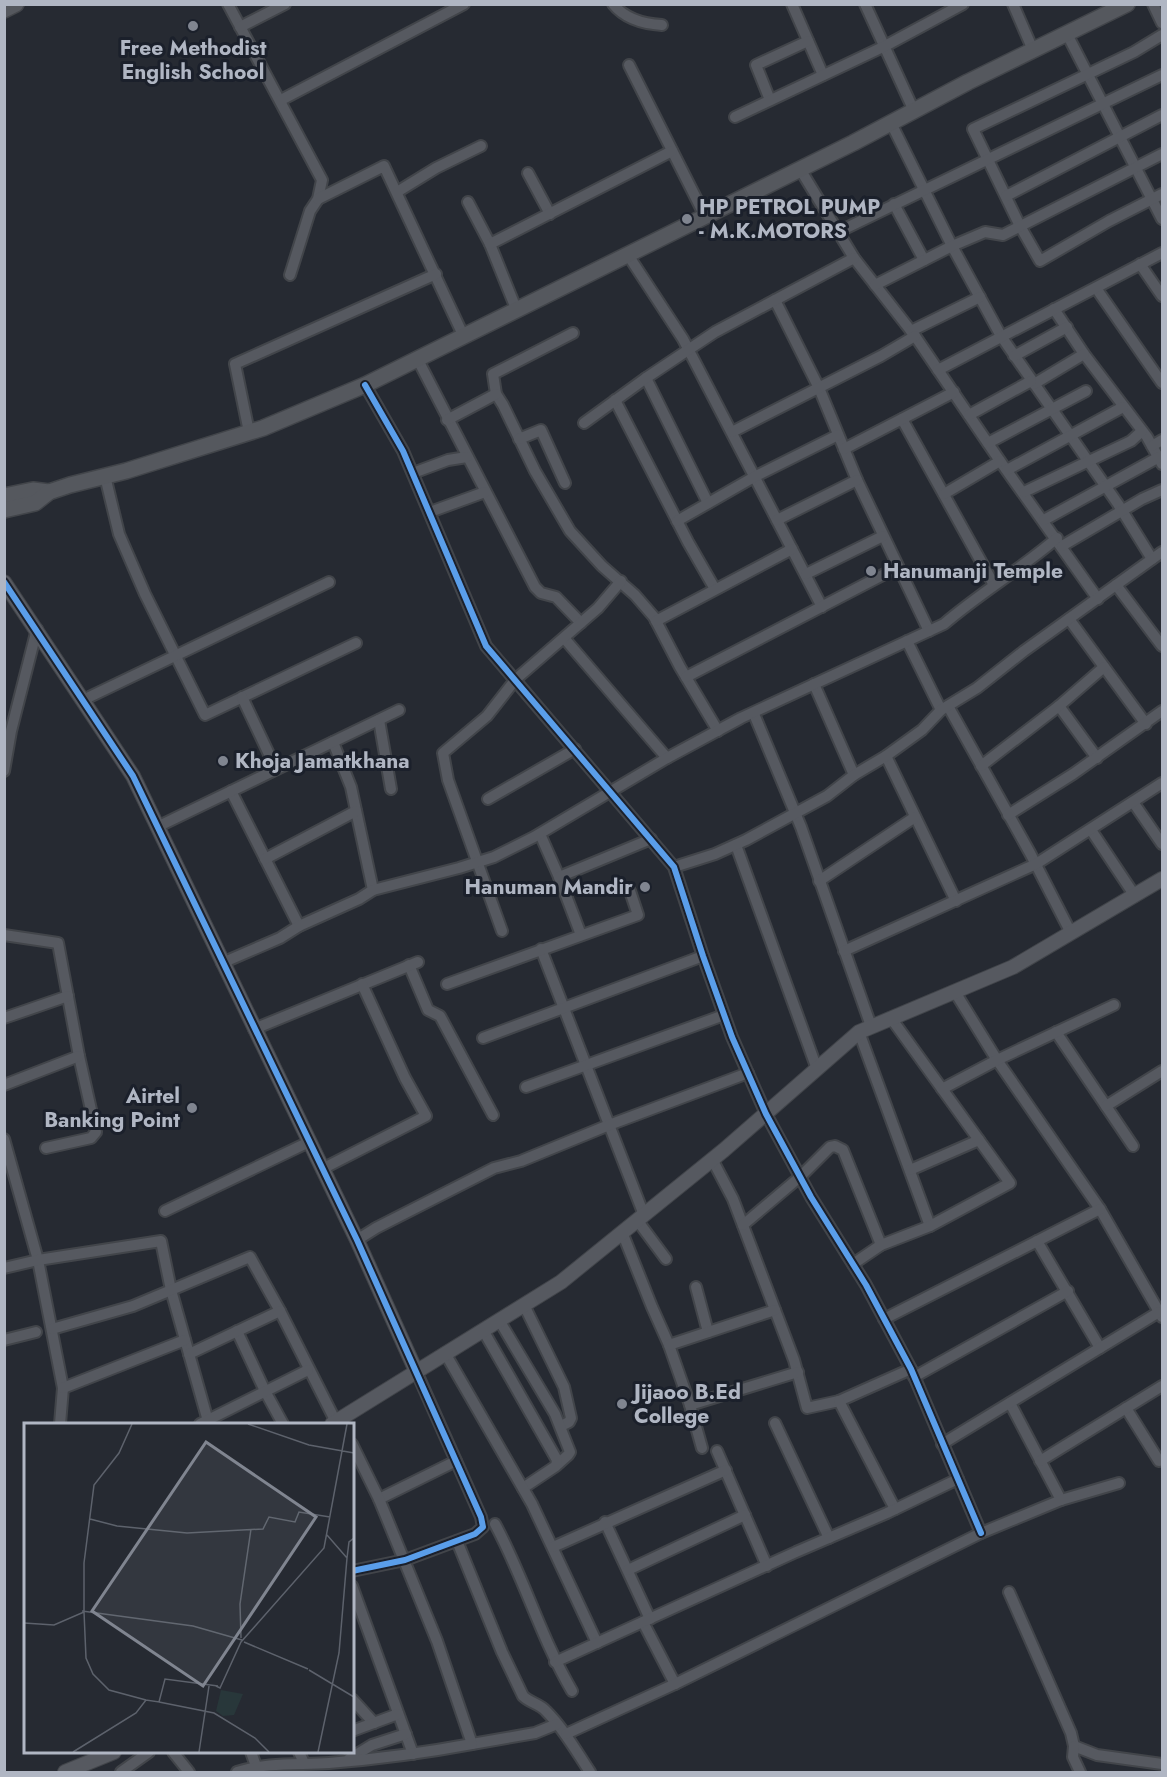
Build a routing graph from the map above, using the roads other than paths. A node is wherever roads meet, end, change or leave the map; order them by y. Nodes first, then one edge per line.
1 (16, 4) edge
2 (228, 4) edge
3 (285, 4) edge
4 (464, 4) edge
5 (613, 4) edge
6 (792, 4) edge
7 (865, 4) edge
8 (963, 4) edge
9 (1013, 4) edge
10 (1127, 4) edge
11 (1153, 4) edge
12 (4, 10) edge
13 (1162, 23) edge
14 (662, 25) dead end
15 (240, 27) junction
16 (1067, 34) junction
17 (1162, 35) edge
18 (808, 41) junction
19 (885, 46) junction
20 (1034, 50) junction
21 (629, 65) dead end
22 (1088, 74) junction
23 (823, 75) junction
24 (1162, 75) edge
25 (281, 100) junction
26 (770, 100) junction
27 (1103, 104) junction
28 (914, 111) junction
29 (1162, 116) edge
30 (735, 117) dead end
31 (891, 123) junction
32 (1120, 137) junction
33 (481, 146) dead end
34 (672, 151) junction
35 (1162, 154) edge
36 (987, 158) junction
37 (1136, 167) junction
38 (800, 169) junction
39 (528, 172) dead end
40 (923, 189) junction
41 (397, 192) junction
42 (1006, 196) junction
43 (1157, 197) edge
44 (318, 199) junction
45 (468, 202) dead end
46 (894, 204) junction
47 (550, 214) junction
48 (705, 216) junction
49 (1162, 219) edge
50 (1020, 226) junction
51 (838, 232) junction
52 (490, 244) junction
53 (952, 246) junction
54 (1162, 253) edge
55 (628, 255) junction
56 (854, 258) junction
57 (924, 260) junction
58 (1140, 264) junction
59 (436, 274) junction
60 (290, 275) dead end
61 (875, 285) junction
62 (1096, 288) junction
63 (980, 297) junction
64 (1162, 297) edge
65 (775, 300) junction
66 (1054, 309) junction
67 (517, 310) junction
68 (1067, 327) junction
69 (573, 333) dead end
70 (913, 333) junction
71 (1001, 336) junction
72 (464, 337) junction
73 (688, 350) junction
74 (1084, 354) junction
75 (1014, 356) junction
76 (418, 360) junction
77 (939, 370) junction
78 (646, 378) junction
79 (1032, 383) junction
80 (1162, 383) edge
81 (365, 385) junction
82 (819, 388) junction
83 (1086, 391) dead end
84 (954, 392) junction
85 (496, 394) junction
86 (615, 400) junction
87 (1123, 407) junction
88 (1051, 409) junction
89 (969, 415) junction
90 (902, 419) junction
91 (447, 420) junction
92 (584, 423) dead end
93 (1142, 431) junction
94 (249, 432) junction
95 (732, 432) junction
96 (838, 435) junction
97 (1070, 436) junction
98 (519, 439) junction
99 (1162, 440) edge
100 (988, 443) junction
101 (1152, 446) junction
102 (844, 449) junction
103 (467, 457) junction
104 (1161, 460) edge
105 (1000, 461) junction
106 (1088, 462) junction
107 (1007, 470) junction
108 (413, 473) junction
109 (105, 476) junction
110 (754, 477) junction
111 (857, 480) junction
112 (565, 483) dead end
113 (1105, 485) junction
114 (1162, 490) edge
115 (49, 492) junction
116 (485, 492) junction
117 (1024, 492) junction
118 (944, 494) junction
119 (4, 496) edge
120 (708, 503) junction
121 (4, 510) edge
122 (430, 512) junction
123 (1122, 512) junction
124 (777, 520) junction
125 (1044, 520) junction
126 (677, 521) junction
127 (883, 536) junction
128 (1059, 542) junction
129 (792, 549) junction
130 (1162, 552) edge
131 (1152, 559) junction
132 (898, 567) junction
133 (806, 574) junction
134 (621, 581) junction
135 (4, 582) edge
136 (329, 582) dead end
137 (994, 585) junction
138 (1116, 585) junction
139 (714, 589) junction
140 (1098, 598) junction
141 (822, 607) junction
142 (1069, 619) junction
143 (656, 621) junction
144 (581, 623) junction
145 (37, 629) junction
146 (929, 631) junction
147 (564, 638) junction
148 (908, 641) junction
149 (1161, 642) edge
150 (356, 643) dead end
151 (174, 655) junction
152 (1104, 667) junction
153 (686, 676) junction
154 (516, 679) junction
155 (814, 684) junction
156 (242, 697) junction
157 (83, 700) junction
158 (1059, 706) junction
159 (944, 708) junction
160 (399, 710) dead end
161 (1162, 711) edge
162 (754, 714) junction
163 (379, 720) junction
164 (1146, 724) junction
165 (8, 730) edge
166 (718, 731) junction
167 (333, 742) junction
168 (575, 748) junction
169 (886, 756) junction
170 (667, 758) junction
171 (1097, 758) junction
172 (981, 766) junction
173 (276, 769) junction
174 (4, 771) edge
175 (854, 775) junction
176 (1162, 783) edge
177 (391, 789) dead end
178 (231, 791) junction
179 (610, 792) junction
180 (488, 799) dead end
181 (1132, 802) junction
182 (356, 812) junction
183 (795, 814) junction
184 (1008, 815) junction
185 (915, 817) junction
186 (157, 827) junction
187 (1091, 830) junction
188 (540, 834) junction
189 (651, 839) junction
190 (736, 844) junction
191 (1162, 844) edge
192 (265, 859) junction
193 (478, 862) junction
194 (1036, 864) junction
195 (674, 867) junction
196 (559, 877) junction
197 (819, 881) junction
198 (1161, 882) edge
199 (373, 890) junction
200 (630, 891) dead end
201 (1135, 896) junction
202 (956, 902) junction
203 (298, 926) junction
204 (502, 931) dead end
205 (1071, 933) junction
206 (4, 935) edge
207 (581, 935) junction
208 (541, 949) junction
209 (844, 951) junction
210 (703, 956) junction
211 (222, 963) junction
212 (362, 984) junction
213 (447, 984) dead end
214 (955, 992) junction
215 (68, 996) junction
216 (1114, 1005) dead end
217 (564, 1008) junction
218 (724, 1015) junction
219 (4, 1018) edge
220 (891, 1018) junction
221 (254, 1029) junction
222 (865, 1029) junction
223 (1056, 1032) junction
224 (483, 1038) dead end
225 (79, 1056) junction
226 (997, 1060) junction
227 (586, 1065) junction
228 (817, 1069) junction
229 (1162, 1071) edge
230 (748, 1073) junction
231 (4, 1085) edge
232 (526, 1087) dead end
233 (942, 1089) junction
234 (1106, 1106) junction
235 (766, 1114) junction
236 (493, 1115) dead end
237 (609, 1125) junction
238 (4, 1139) edge
239 (979, 1140) junction
240 (309, 1142) junction
241 (1133, 1146) dead end
242 (46, 1148) dead end
243 (712, 1159) junction
244 (322, 1169) junction
245 (910, 1170) junction
246 (801, 1176) junction
247 (1100, 1209) junction
248 (165, 1211) dead end
249 (641, 1217) junction
250 (743, 1225) junction
251 (930, 1226) junction
252 (622, 1232) junction
253 (357, 1240) junction
254 (1038, 1241) junction
255 (881, 1245) junction
256 (666, 1259) dead end
257 (38, 1260) junction
258 (853, 1264) junction
259 (4, 1268) edge
260 (696, 1287) dead end
261 (171, 1290) junction
262 (1068, 1291) junction
263 (524, 1305) junction
264 (775, 1310) junction
265 (280, 1311) junction
266 (1161, 1315) edge
267 (884, 1319) junction
268 (499, 1320) junction
269 (52, 1329) junction
270 (483, 1330) junction
271 (237, 1331) junction
272 (36, 1332) dead end
273 (708, 1332) junction
274 (4, 1340) edge
275 (185, 1340) junction
276 (669, 1345) junction
277 (1100, 1348) junction
278 (445, 1353) junction
279 (189, 1354) junction
280 (308, 1370) junction
281 (416, 1371) junction
282 (798, 1372) junction
283 (913, 1373) junction
284 (1162, 1386) edge
285 (63, 1388) junction
286 (265, 1391) junction
287 (839, 1401) junction
288 (1010, 1403) junction
289 (690, 1405) junction
290 (1126, 1408) junction
291 (223, 1413) junction
292 (60, 1423) edge
293 (204, 1423) edge
294 (226, 1423) edge
295 (282, 1423) edge
296 (338, 1423) edge
297 (775, 1423) dead end
298 (561, 1426) junction
299 (942, 1444) junction
300 (354, 1448) edge
301 (702, 1448) dead end
302 (717, 1451) dead end
303 (456, 1461) junction
304 (1040, 1461) junction
305 (1160, 1461) dead end
306 (558, 1464) junction
307 (726, 1470) junction
308 (958, 1479) junction
309 (1119, 1483) dead end
310 (523, 1488) junction
311 (379, 1499) junction
312 (1060, 1500) junction
313 (895, 1509) junction
314 (745, 1515) junction
315 (605, 1522) junction
316 (495, 1524) dead end
317 (981, 1533) junction
318 (829, 1538) junction
319 (457, 1541) junction
320 (553, 1547) junction
321 (405, 1560) junction
322 (767, 1566) junction
323 (628, 1570) junction
324 (354, 1571) edge
325 (354, 1592) edge
326 (1009, 1592) dead end
327 (647, 1621) junction
328 (597, 1643) junction
329 (555, 1662) junction
330 (675, 1684) junction
331 (572, 1691) dead end
332 (354, 1701) edge
333 (398, 1714) junction
334 (374, 1723) junction
335 (557, 1724) junction
336 (354, 1730) edge
337 (406, 1734) junction
338 (566, 1734) junction
339 (471, 1744) junction
340 (1074, 1746) junction
341 (112, 1753) edge
342 (148, 1753) edge
343 (174, 1753) edge
344 (251, 1753) edge
345 (299, 1753) edge
346 (413, 1754) junction
347 (326, 1757) edge
348 (347, 1761) junction
349 (304, 1763) junction
350 (1162, 1764) edge
351 (256, 1766) junction
352 (65, 1773) edge
353 (121, 1773) edge
354 (189, 1773) edge
355 (237, 1773) edge
356 (590, 1773) edge
357 (1080, 1773) edge

1 - 12 main road
2 - 15 street
3 - 15 street
4 - 25 street
5 - 14 street
6 - 18 street
7 - 19 street
8 - 19 street
9 - 20 street
10 - 16 main road
11 - 13 street
15 - 25 street
16 - 20 main road
16 - 22 street
17 - 22 street
18 - 23 street
18 - 26 street
19 - 23 street
19 - 28 street
20 - 28 main road
21 - 34 street
22 - 27 street
22 - 36 street
23 - 26 street
24 - 27 street
25 - 44 street
26 - 30 street
27 - 32 street
27 - 36 street
28 - 31 main road
29 - 32 street
31 - 38 main road
31 - 40 street
32 - 37 street
32 - 42 street
33 - 41 street
34 - 47 street
34 - 48 street
35 - 37 street
36 - 40 street
36 - 42 street
37 - 43 street
37 - 50 street
38 - 48 main road
38 - 51 street
39 - 47 street
40 - 46 street
40 - 53 street
41 - 44 street
41 - 59 street
42 - 50 street
43 - 49 street
43 - 50 street
44 - 60 street
45 - 52 street
46 - 51 street
46 - 57 street
47 - 52 street
48 - 55 main road
50 - 53 street
51 - 56 street
52 - 67 street
53 - 57 street
53 - 63 street
54 - 58 street
55 - 67 main road
55 - 73 street
56 - 61 street
56 - 65 street
57 - 61 street
58 - 62 street
58 - 64 street
59 - 72 street
59 - 94 street
61 - 70 street
62 - 66 street
62 - 80 street
63 - 70 street
63 - 71 street
65 - 73 street
65 - 82 street
66 - 68 street
66 - 71 street
67 - 72 main road
68 - 74 street
68 - 75 street
69 - 85 street
70 - 77 street
70 - 82 street
71 - 75 street
71 - 77 street
72 - 76 main road
73 - 78 street
73 - 95 street
74 - 79 street
74 - 87 street
75 - 79 street
76 - 81 main road
76 - 91 street
77 - 84 street
78 - 86 street
78 - 120 street
79 - 88 street
79 - 89 street
81 - 94 main road
81 - 108 street
82 - 95 street
82 - 96 street
83 - 88 street
84 - 89 street
84 - 90 street
85 - 91 street
85 - 98 street
86 - 92 street
86 - 126 street
87 - 93 street
87 - 97 street
88 - 97 street
88 - 100 street
89 - 100 street
90 - 102 street
90 - 118 street
91 - 103 street
93 - 101 street
93 - 106 street
94 - 109 main road
95 - 110 street
96 - 102 street
96 - 110 street
97 - 106 street
97 - 107 street
98 - 112 street
98 - 134 street
99 - 101 street
100 - 105 street
101 - 104 street
102 - 111 street
103 - 108 street
103 - 116 street
104 - 113 street
105 - 107 street
105 - 118 street
106 - 113 street
106 - 117 street
107 - 117 street
108 - 122 street
109 - 115 main road
109 - 151 street
110 - 120 street
110 - 124 street
111 - 124 street
111 - 127 street
113 - 123 street
113 - 125 street
114 - 123 street
115 - 119 main road
115 - 121 main road
116 - 122 street
116 - 144 street
117 - 125 street
118 - 137 street
120 - 126 street
122 - 154 street
123 - 128 street
123 - 131 street
124 - 129 street
125 - 128 street
126 - 139 street
127 - 132 street
127 - 133 street
128 - 137 street
128 - 140 street
129 - 133 street
129 - 139 street
130 - 131 street
131 - 138 street
132 - 141 street
132 - 146 street
133 - 141 street
134 - 143 street
134 - 144 street
135 - 145 street
136 - 151 street
137 - 146 street
138 - 140 street
138 - 149 street
139 - 143 street
140 - 142 street
141 - 153 street
142 - 152 street
142 - 159 street
143 - 153 street
144 - 147 street
145 - 157 street
145 - 165 street
146 - 148 street
147 - 154 street
147 - 170 street
148 - 155 street
148 - 159 street
150 - 156 street
151 - 156 street
151 - 157 street
152 - 158 street
152 - 164 street
153 - 166 street
154 - 168 street
154 - 193 street
155 - 162 street
155 - 175 street
156 - 173 street
157 - 186 street
158 - 171 street
158 - 172 street
159 - 169 street
159 - 172 street
160 - 163 street
161 - 164 street
162 - 166 street
162 - 183 street
163 - 167 street
163 - 177 street
164 - 171 street
165 - 174 street
166 - 170 street
167 - 173 street
167 - 182 street
168 - 179 street
168 - 180 street
169 - 175 street
169 - 185 street
170 - 179 street
171 - 184 street
172 - 184 street
173 - 178 street
175 - 183 street
176 - 181 street
178 - 186 street
178 - 192 street
179 - 188 street
179 - 189 street
181 - 187 street
181 - 191 street
182 - 192 street
182 - 199 street
183 - 190 street
183 - 197 street
184 - 194 street
185 - 197 street
185 - 202 street
186 - 211 street
187 - 194 street
187 - 201 street
188 - 193 street
188 - 196 street
189 - 195 street
189 - 196 street
190 - 195 street
190 - 228 street
192 - 203 street
193 - 199 street
193 - 204 street
194 - 202 street
194 - 205 street
195 - 210 street
196 - 207 street
197 - 209 street
198 - 201 street
199 - 203 street
200 - 207 street
201 - 205 street
202 - 209 street
203 - 211 street
205 - 214 street
206 - 215 street
207 - 208 street
208 - 213 street
208 - 217 street
209 - 222 street
210 - 217 street
210 - 218 street
211 - 221 street
212 - 221 street
212 - 236 street
212 - 244 street
214 - 220 street
214 - 226 street
215 - 219 street
215 - 225 street
216 - 223 street
217 - 224 street
217 - 227 street
218 - 227 street
218 - 230 street
220 - 222 street
220 - 233 street
221 - 240 street
222 - 228 street
222 - 245 street
223 - 226 street
223 - 234 street
225 - 231 street
225 - 242 street
226 - 233 street
226 - 247 street
227 - 232 street
227 - 237 street
228 - 235 street
229 - 234 street
230 - 235 street
230 - 237 street
233 - 239 street
234 - 241 street
235 - 243 street
235 - 246 street
237 - 249 street
237 - 253 street
238 - 257 street
239 - 245 street
239 - 251 street
240 - 244 street
240 - 248 street
243 - 249 street
243 - 250 street
244 - 253 street
245 - 251 street
246 - 250 street
246 - 255 street
246 - 258 street
247 - 254 street
247 - 266 street
249 - 252 street
249 - 256 street
250 - 264 street
251 - 255 street
252 - 263 street
252 - 276 street
253 - 281 street
254 - 262 street
254 - 267 street
255 - 258 street
257 - 259 street
257 - 261 street
257 - 269 street
258 - 267 street
260 - 273 street
261 - 265 street
261 - 269 street
261 - 275 street
262 - 277 street
262 - 283 street
263 - 268 street
263 - 298 street
264 - 273 street
264 - 282 street
265 - 271 street
265 - 280 street
266 - 277 street
267 - 283 street
268 - 270 street
268 - 298 street
269 - 285 street
270 - 278 street
270 - 306 street
271 - 279 street
271 - 286 street
272 - 274 street
273 - 276 street
275 - 279 street
275 - 285 street
276 - 289 street
277 - 288 street
278 - 281 street
278 - 310 street
279 - 293 street
280 - 286 street
280 - 296 street
281 - 296 street
281 - 303 street
282 - 287 street
282 - 289 street
283 - 287 street
283 - 299 street
284 - 290 street
285 - 292 street
286 - 291 street
286 - 295 street
287 - 313 street
288 - 299 street
288 - 304 street
289 - 301 street
290 - 304 street
290 - 305 street
291 - 293 street
291 - 294 street
297 - 318 street
298 - 306 street
299 - 308 street
300 - 311 street
302 - 307 street
303 - 311 street
303 - 319 street
304 - 312 street
306 - 310 street
307 - 314 street
307 - 315 street
308 - 313 street
308 - 317 street
309 - 312 street
310 - 320 street
311 - 321 street
312 - 317 street
313 - 318 street
314 - 322 street
314 - 323 street
315 - 320 street
315 - 323 street
316 - 329 street
317 - 330 street
318 - 322 street
319 - 321 street
319 - 335 street
320 - 328 street
321 - 324 street
321 - 339 street
322 - 327 street
323 - 327 street
325 - 333 street
326 - 340 street
327 - 328 street
327 - 330 street
328 - 329 street
329 - 331 street
330 - 338 street
332 - 334 street
333 - 334 street
333 - 337 street
334 - 336 street
335 - 338 street
335 - 339 street
337 - 346 street
337 - 348 street
338 - 356 street
339 - 346 street
340 - 350 street
340 - 357 street
341 - 352 street
342 - 353 street
343 - 354 street
344 - 351 street
345 - 349 street
346 - 348 street
347 - 348 street
347 - 349 street
349 - 351 street
351 - 355 street

